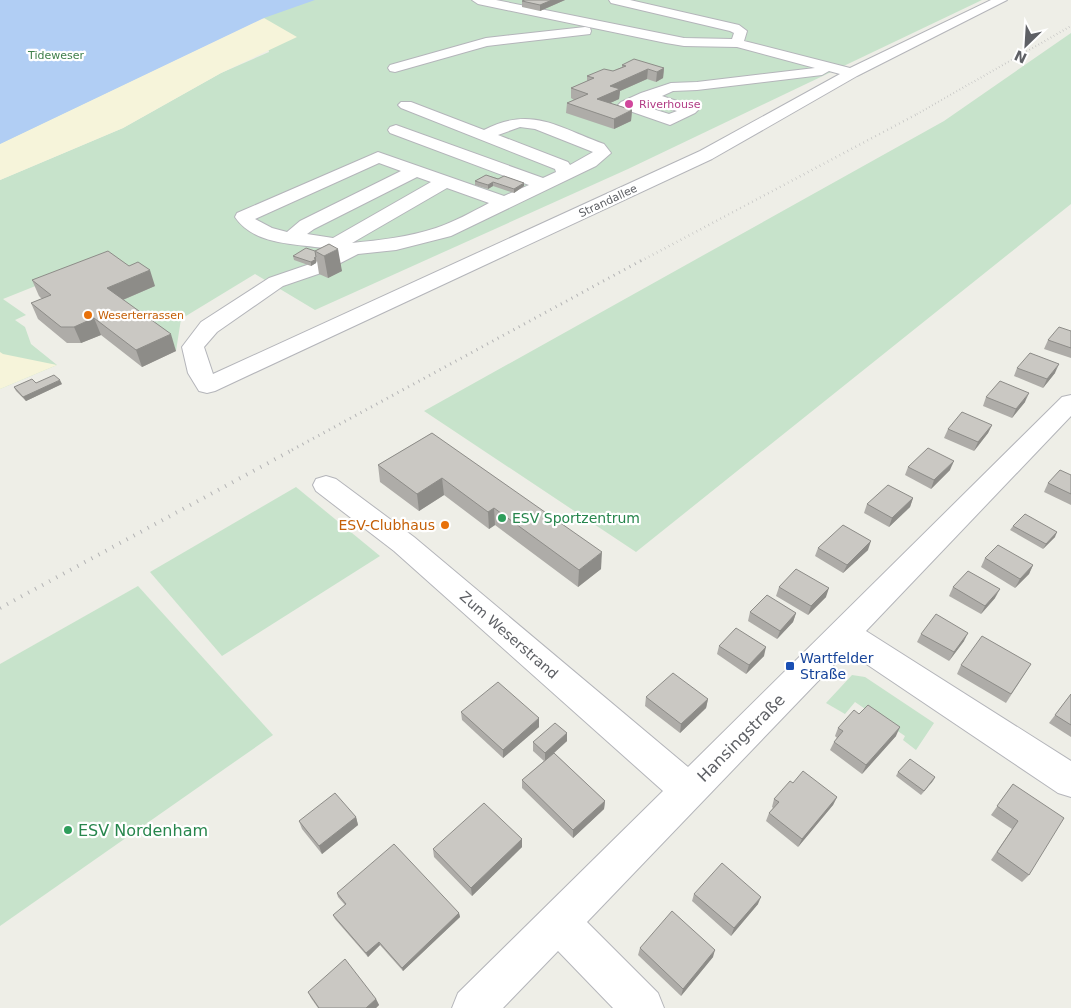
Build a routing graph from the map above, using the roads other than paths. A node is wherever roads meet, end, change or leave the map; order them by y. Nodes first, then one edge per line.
1 (478, 0) edge
2 (522, 0) edge
3 (616, 0) edge
4 (1001, 0) edge
5 (506, 7) junction
6 (612, 28) junction
7 (737, 43) junction
8 (395, 68) dead end
9 (844, 71) junction
10 (646, 96) dead end
11 (406, 105) dead end
12 (396, 130) dead end
13 (485, 136) junction
14 (416, 170) junction
15 (566, 174) junction
16 (446, 181) junction
17 (543, 184) junction
18 (505, 203) junction
19 (291, 238) junction
20 (344, 246) junction
21 (1071, 402) edge
22 (326, 485) dead end
23 (846, 634) junction
24 (1071, 781) edge
25 (688, 790) junction
26 (558, 922) junction
27 (473, 1008) edge
28 (643, 1008) edge

1 - 5 street
2 - 5 street
3 - 7 street
4 - 9 street, Strandallee
5 - 6 street
6 - 7 street
6 - 8 street
7 - 9 street
9 - 10 street
9 - 20 street, Strandallee
11 - 13 street
12 - 17 street
13 - 15 street
13 - 15 street
14 - 16 street
14 - 19 street
14 - 19 street
15 - 17 street
16 - 18 street
16 - 20 street
17 - 18 street
18 - 20 street
19 - 20 street
21 - 23 street, Hansingstraße
22 - 25 street, Zum Weserstrand
23 - 24 street
23 - 25 street, Hansingstraße
25 - 26 street, Hansingstraße
26 - 27 street, Hansingstraße
26 - 28 street

